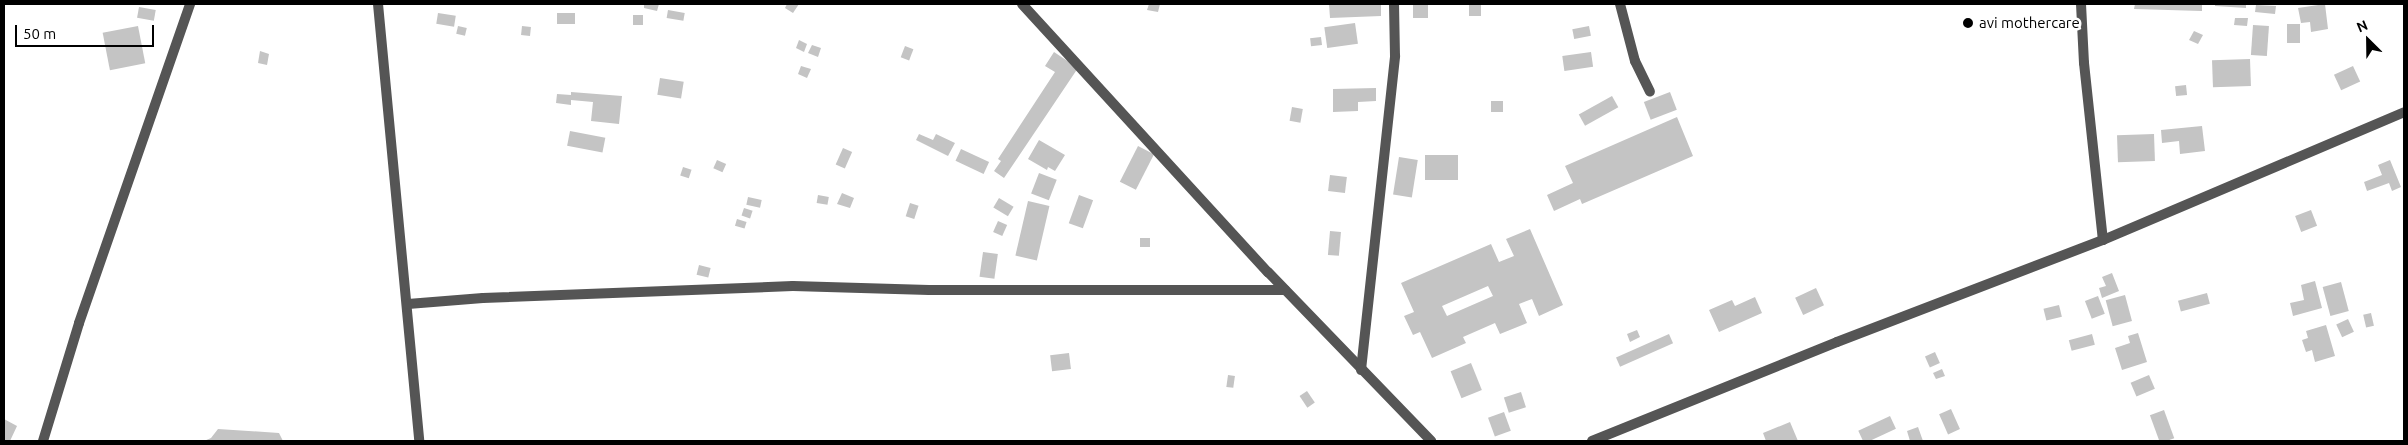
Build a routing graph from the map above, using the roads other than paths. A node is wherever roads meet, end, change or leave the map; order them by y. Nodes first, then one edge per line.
1 (190, 4) edge
2 (378, 4) edge
3 (1022, 4) edge
4 (1394, 4) edge
5 (1620, 4) edge
6 (2081, 4) edge
7 (1650, 92) dead end
8 (2404, 112) edge
9 (2103, 240) junction
10 (1285, 290) junction
11 (408, 304) junction
12 (1361, 370) junction
13 (42, 441) edge
14 (419, 441) edge
15 (1430, 441) edge
16 (1592, 441) edge

1 - 13 street
2 - 11 street
3 - 10 street
4 - 12 street
5 - 7 street
6 - 9 street
8 - 9 street
9 - 16 street
10 - 11 street
10 - 12 street
11 - 14 street
12 - 15 street

